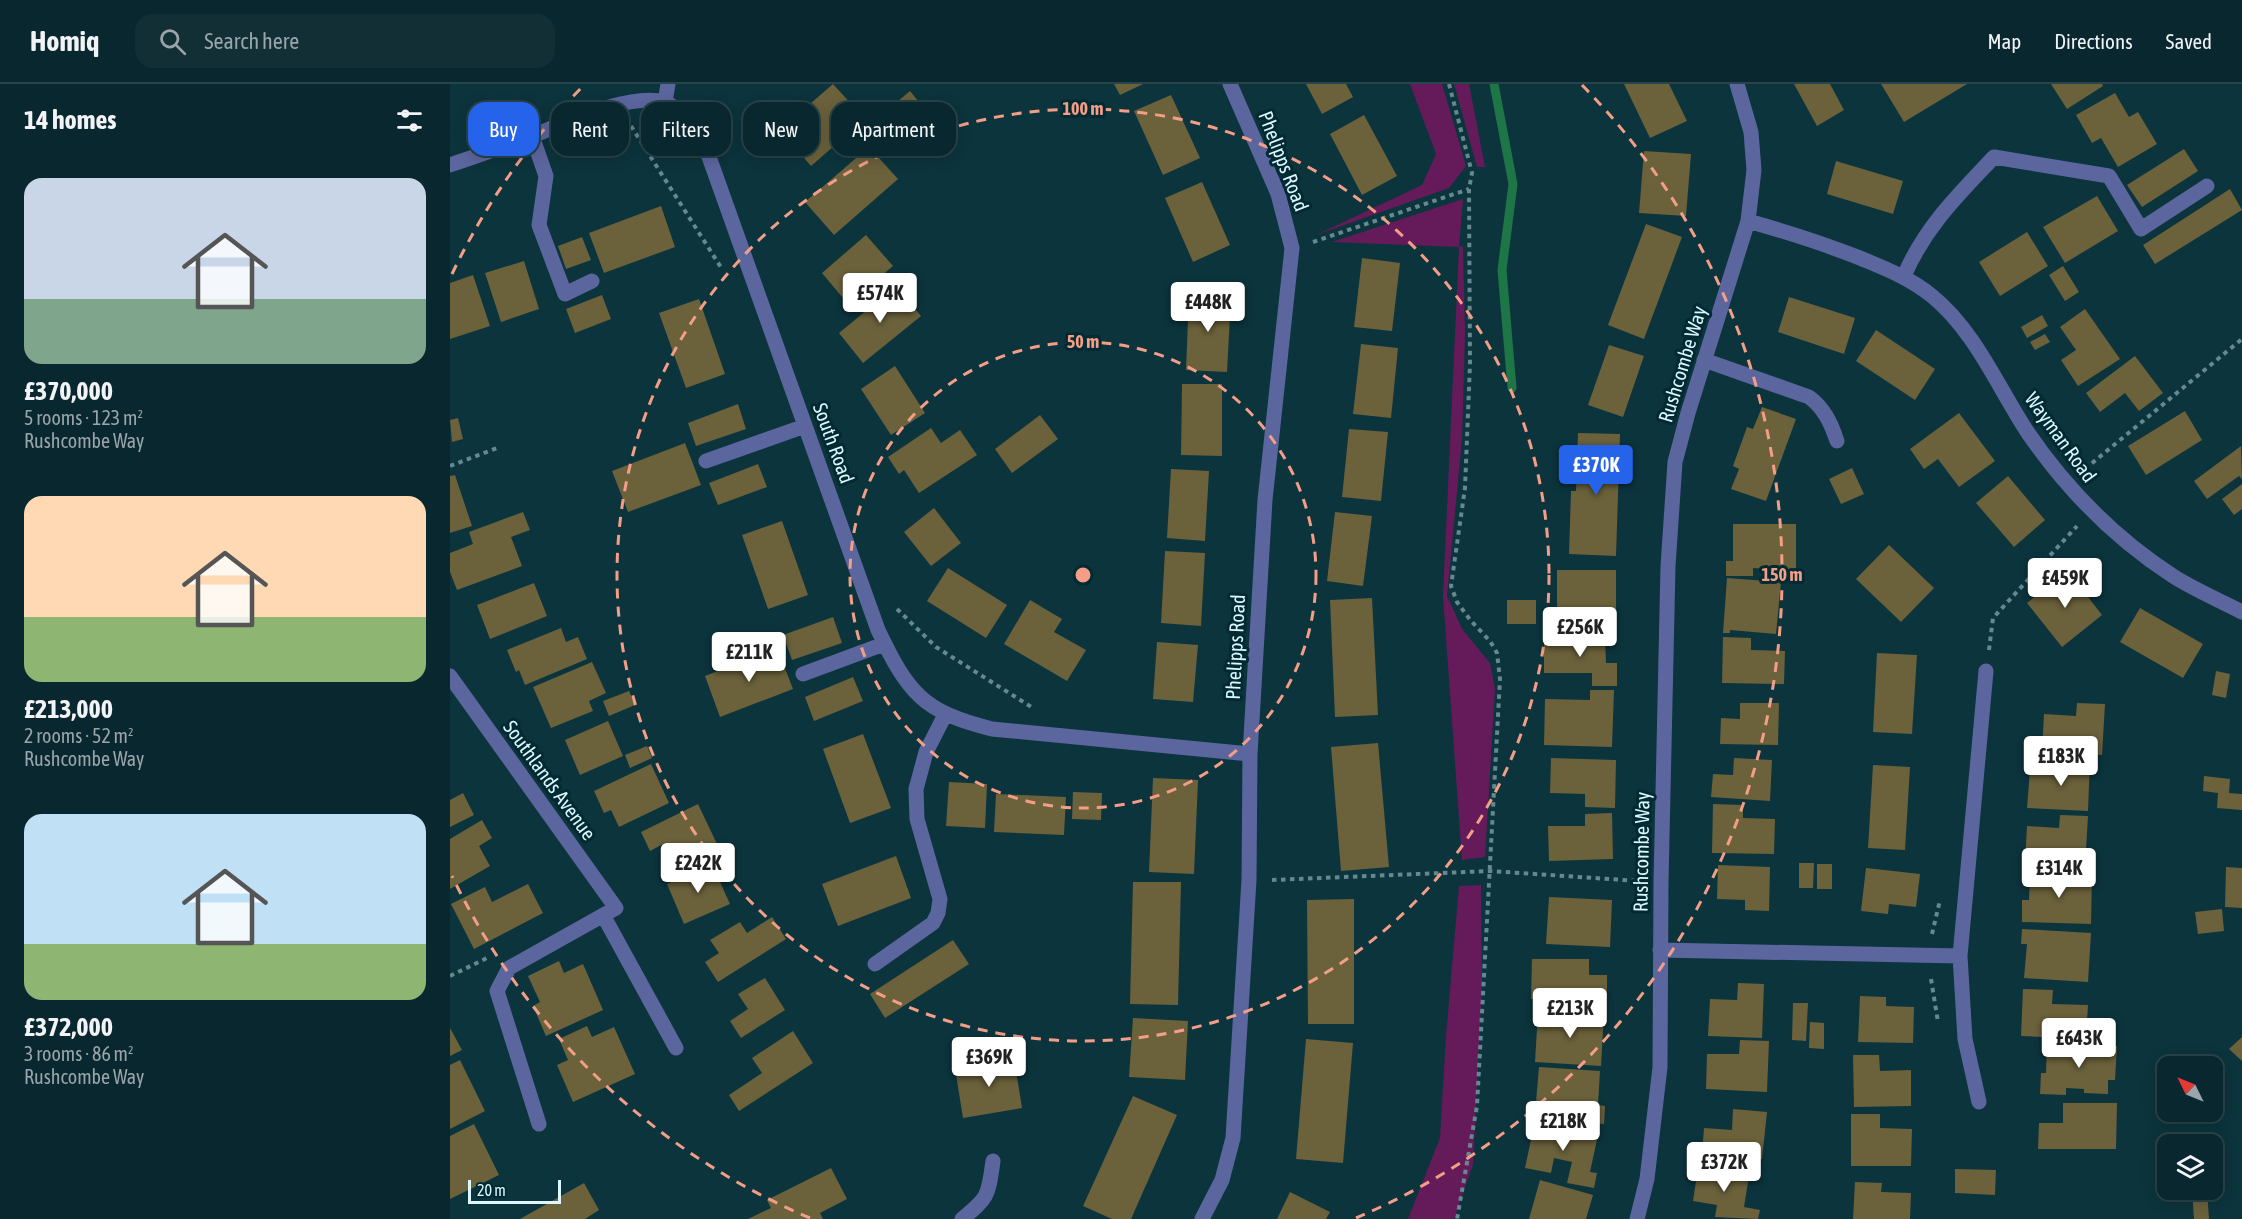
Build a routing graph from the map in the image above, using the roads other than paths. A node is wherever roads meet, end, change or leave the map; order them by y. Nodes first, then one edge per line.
1 (668, 84) edge
2 (1230, 84) edge
3 (1737, 84) edge
4 (665, 102) joint
5 (539, 133) edge
6 (475, 156) edge
7 (539, 156) edge
8 (709, 156) edge
9 (450, 165) edge
10 (2207, 186) dead end
11 (1748, 221) junction
12 (1904, 276) junction
13 (592, 281) dead end
14 (1704, 360) junction
15 (805, 426) junction
16 (1837, 441) dead end
17 (706, 461) dead end
18 (2242, 612) edge
19 (884, 644) junction
20 (1986, 671) road end
21 (803, 674) dead end
22 (450, 676) edge
23 (945, 715) junction
24 (1250, 754) junction
25 (609, 911) junction
26 (1660, 950) junction
27 (1960, 956) junction
28 (875, 964) dead end
29 (676, 1048) dead end
30 (1979, 1102) dead end
31 (539, 1124) dead end
32 (993, 1161) dead end
33 (962, 1219) edge
34 (1202, 1219) edge
35 (1637, 1219) edge

1 - 4 street
2 - 24 street, Phelipps Road
3 - 11 street, Rushcombe Way
4 - 5 street
6 - 9 street
7 - 13 street
8 - 15 street, South Road
10 - 12 street
11 - 12 street, Wayman Road
11 - 14 street, Rushcombe Way
12 - 18 street, Wayman Road
14 - 16 street
14 - 26 street, Rushcombe Way
15 - 17 street
15 - 19 street, South Road
19 - 21 street
19 - 23 street, South Road
20 - 27 street
22 - 25 street, Southlands Avenue
23 - 24 street, South Road
23 - 28 street
24 - 34 street, Phelipps Road
25 - 29 street, Southlands Avenue
25 - 31 street
26 - 27 street
26 - 35 street, Rushcombe Way
27 - 30 street
32 - 33 street

